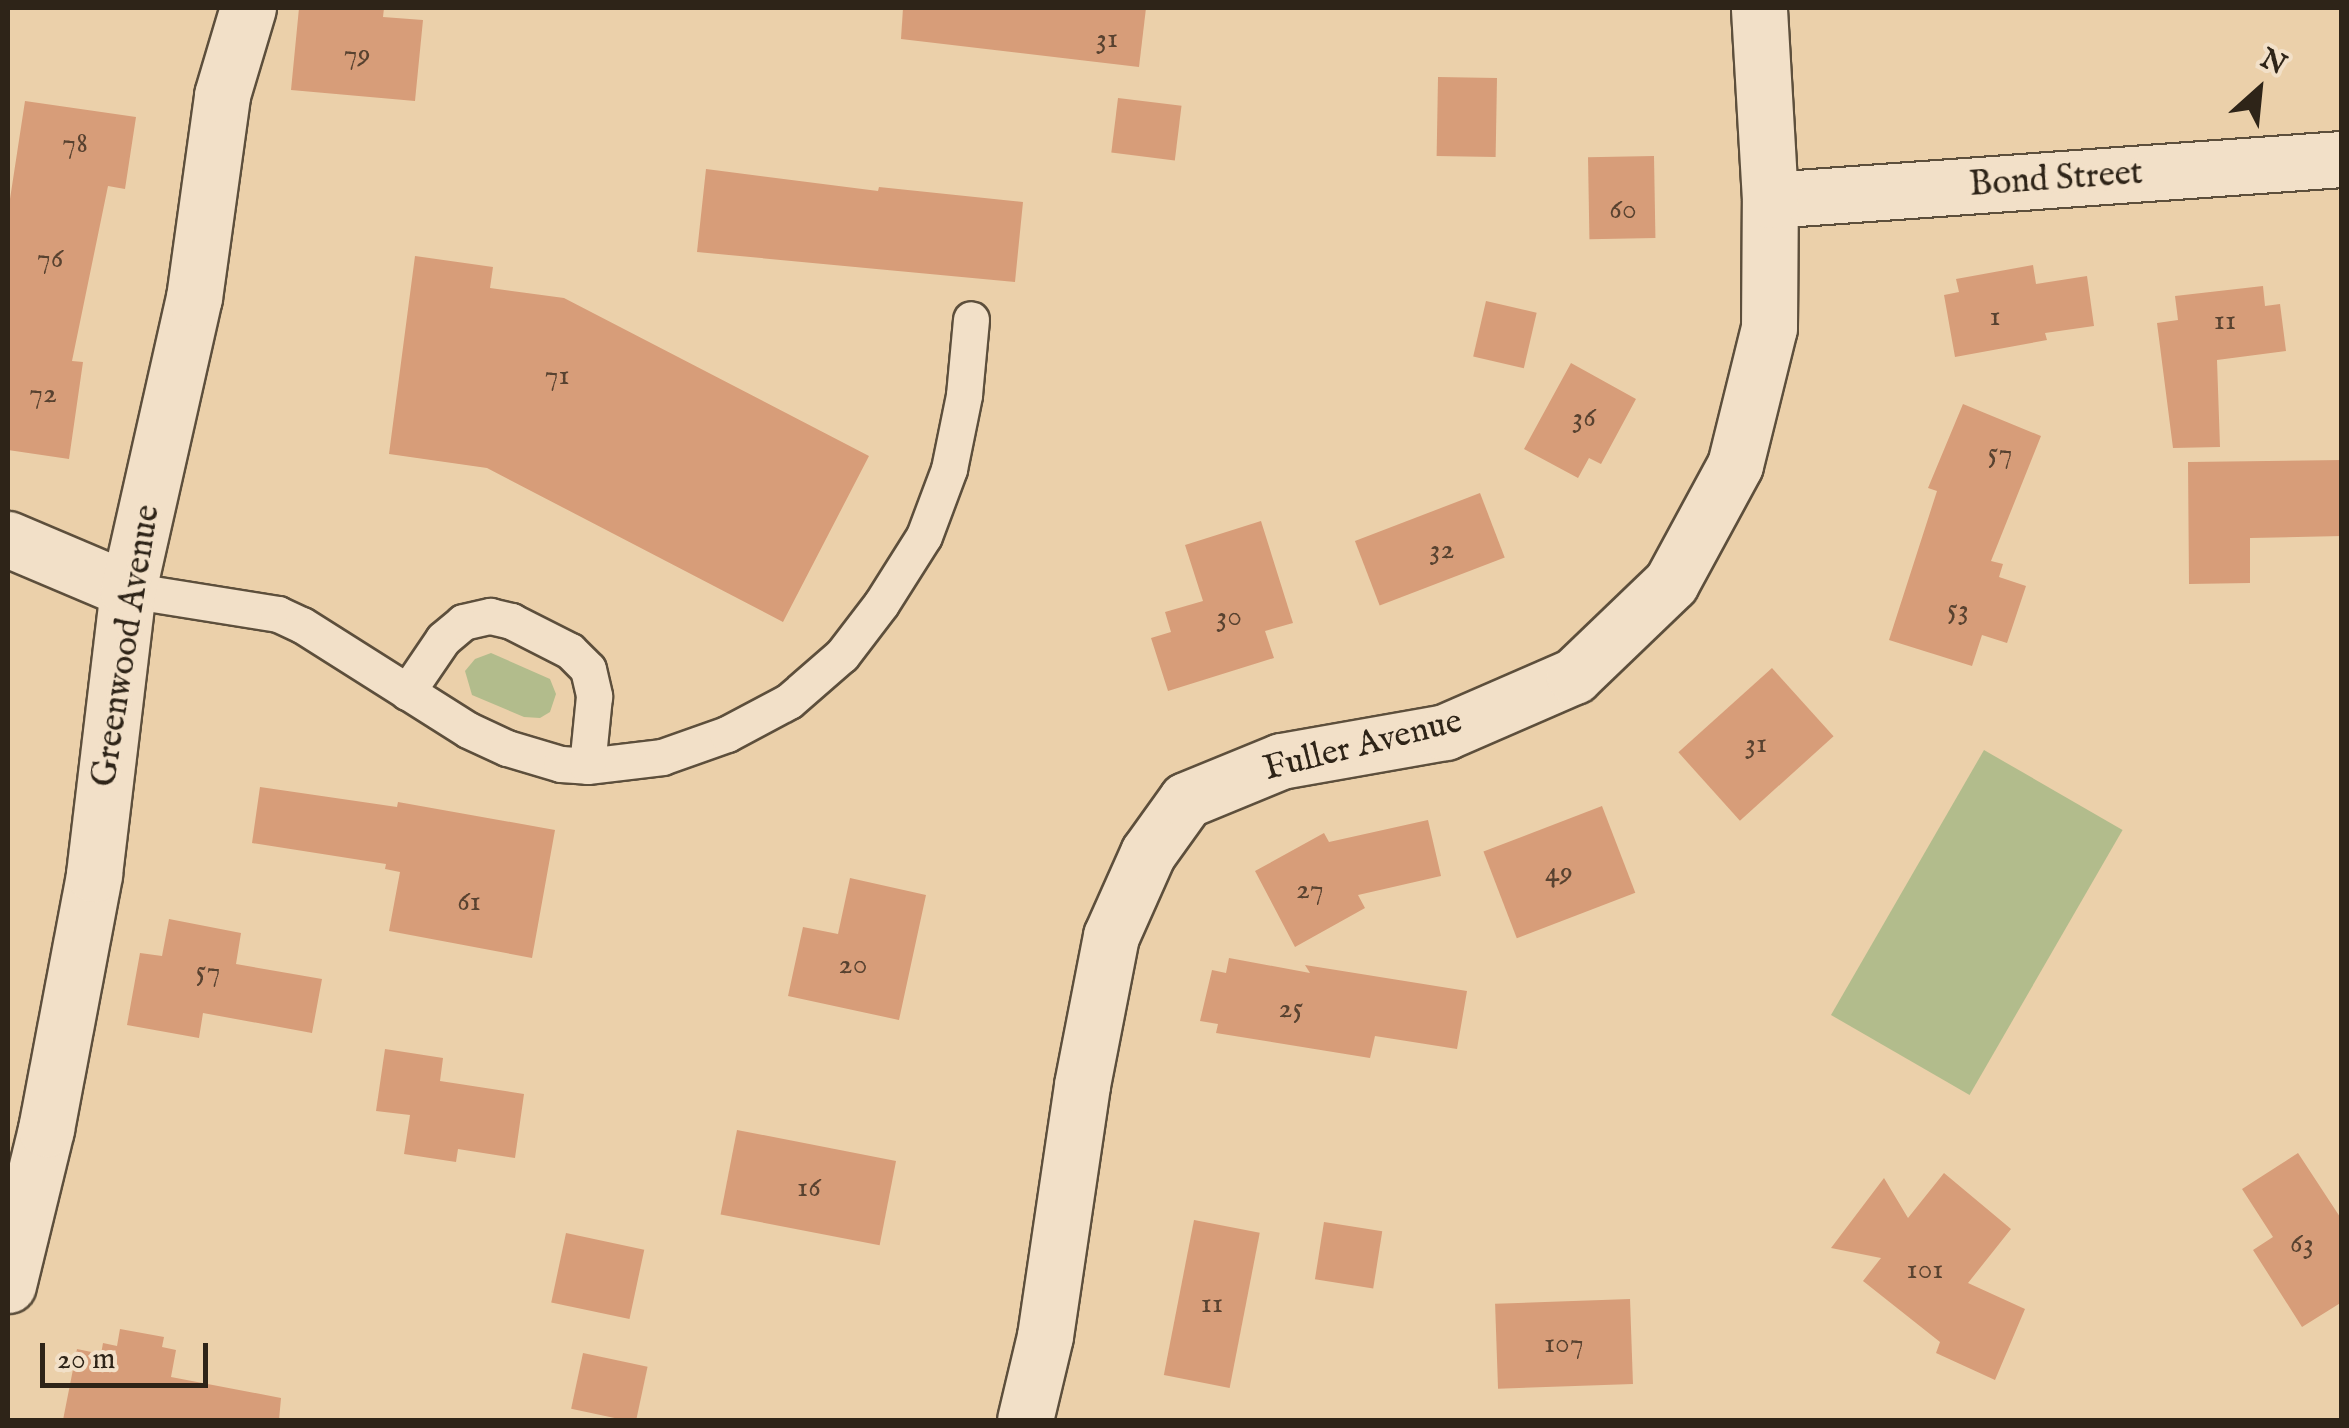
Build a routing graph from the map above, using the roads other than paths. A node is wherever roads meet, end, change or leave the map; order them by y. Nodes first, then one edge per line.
1 (248, 8) edge
2 (1758, 8) edge
3 (2342, 159) edge
4 (1770, 200) junction
5 (971, 320) dead end
6 (8, 539) edge
7 (128, 590) junction
8 (407, 692) junction
9 (587, 766) junction
10 (8, 1285) edge
11 (1025, 1420) edge

1 - 7 street, Greenwood Avenue
2 - 4 street, Fuller Avenue
3 - 4 street, Bond Street
4 - 11 street, Fuller Avenue
5 - 9 lane
6 - 7 street
7 - 8 lane
7 - 10 street, Greenwood Avenue
8 - 9 lane
8 - 9 lane

